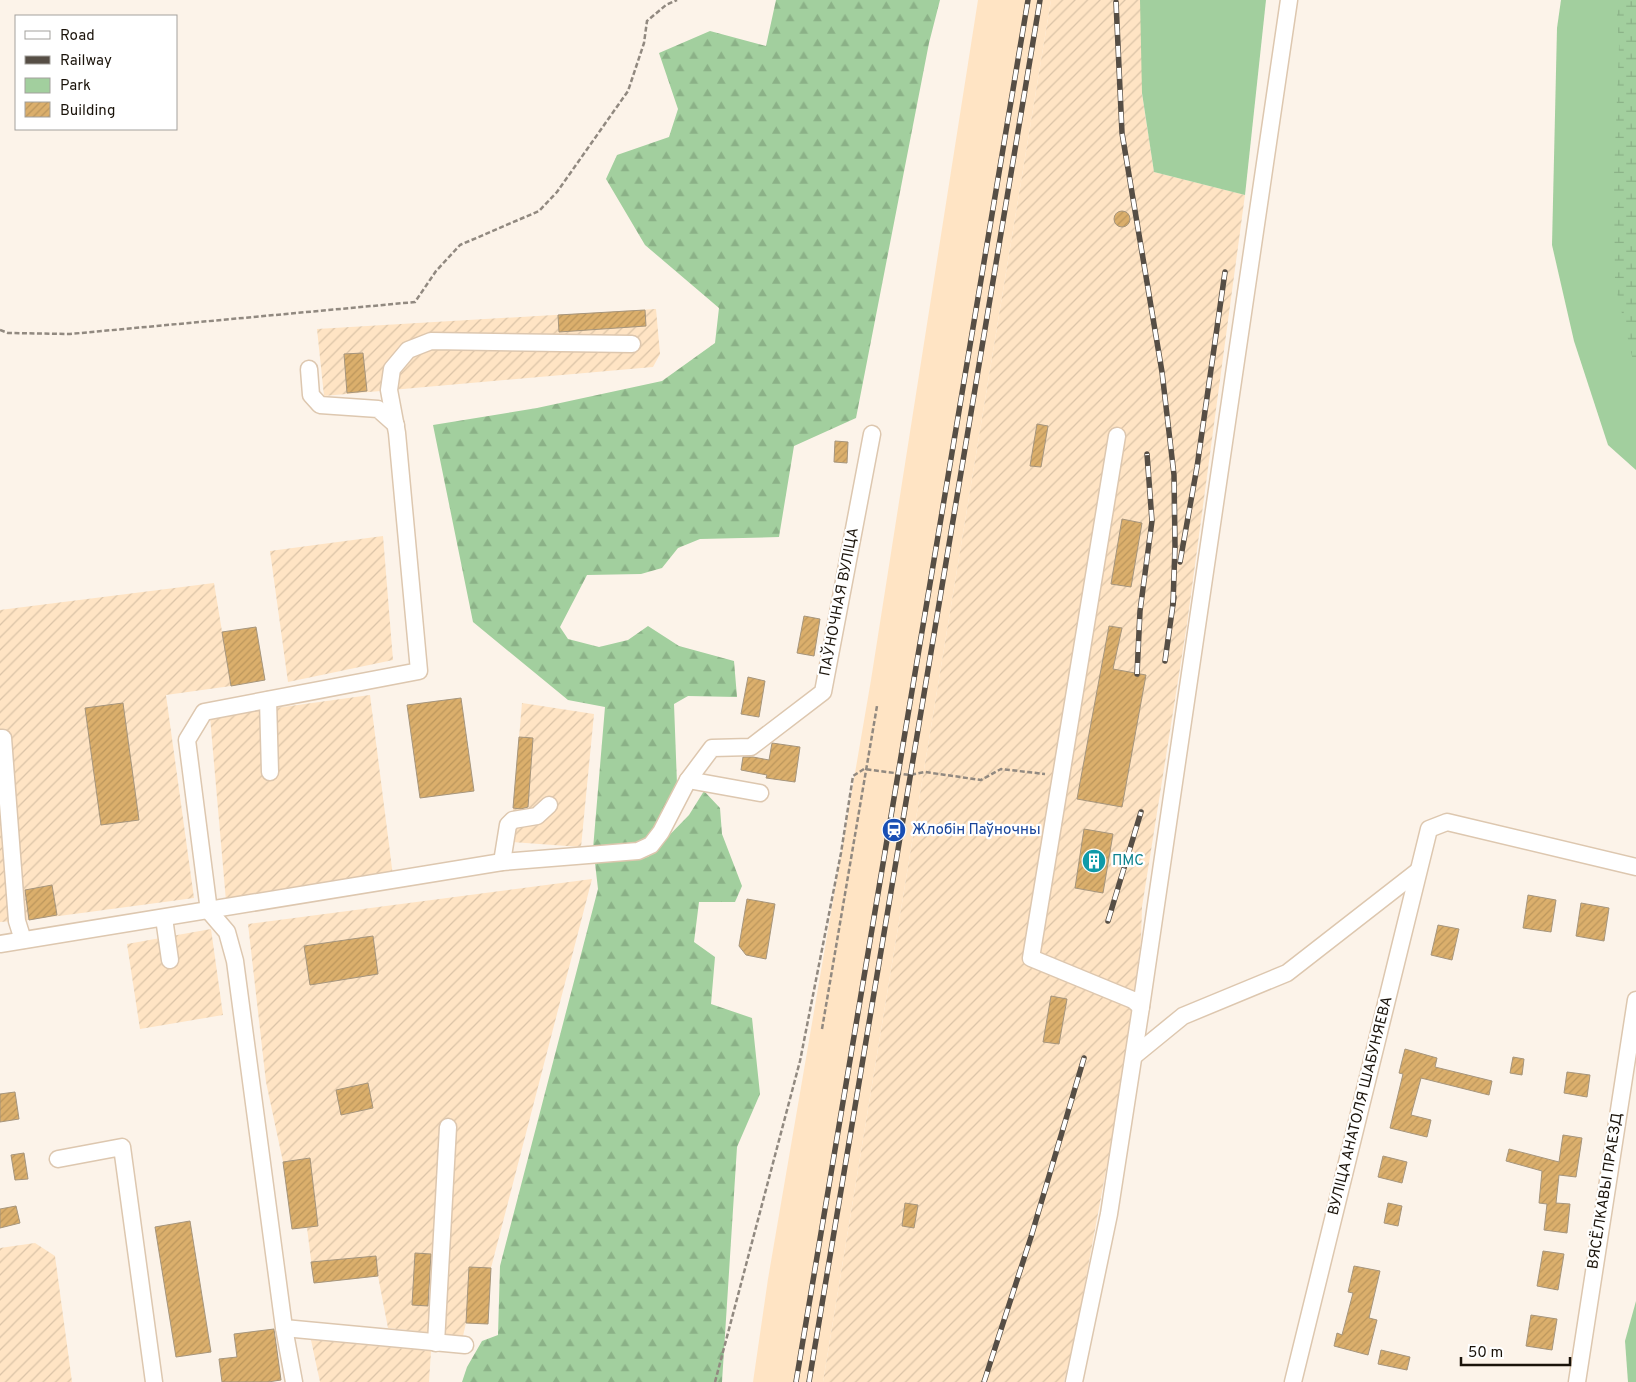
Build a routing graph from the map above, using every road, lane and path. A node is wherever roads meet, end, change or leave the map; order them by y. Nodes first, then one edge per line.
1 (677, 0) edge
2 (1289, 0) edge
3 (0, 330) edge
4 (632, 344) dead end
5 (309, 368) dead end
6 (396, 425) junction
7 (872, 434) dead end
8 (1117, 436) dead end
9 (268, 700) junction
10 (876, 706) dead end
11 (0, 738) edge
12 (866, 769) junction
13 (270, 772) dead end
14 (1061, 776) junction
15 (688, 780) junction
16 (760, 793) dead end
17 (549, 805) dead end
18 (502, 862) junction
19 (1636, 867) edge
20 (1418, 871) junction
21 (209, 910) junction
22 (164, 918) junction
23 (23, 940) junction
24 (0, 944) edge
25 (170, 960) dead end
26 (1636, 1000) edge
27 (1141, 1007) junction
28 (822, 1029) dead end
29 (1134, 1056) junction
30 (448, 1127) dead end
31 (58, 1159) dead end
32 (284, 1328) junction
33 (436, 1342) junction
34 (465, 1345) dead end
35 (154, 1382) edge
36 (294, 1382) edge
37 (715, 1382) edge
38 (1074, 1382) edge
39 (1293, 1382) edge
40 (1577, 1382) edge

1 - 3 path
2 - 27 street
4 - 6 street
5 - 6 street
6 - 9 street
7 - 15 street, ПАЎНОЧНАЯ ВУЛІЦА
8 - 14 street
9 - 13 street
9 - 21 street
10 - 12 path
11 - 23 street
12 - 14 path
12 - 28 path
12 - 37 path
14 - 27 street
15 - 16 street
15 - 18 street
17 - 18 street
18 - 21 street
19 - 20 street, ВУЛІЦА АНАТОЛЯ ШАБУНЯЕВА
20 - 29 street
20 - 39 street, ВУЛІЦА АНАТОЛЯ ШАБУНЯЕВА
21 - 22 street
21 - 32 street
22 - 23 street
22 - 25 street
23 - 24 street
26 - 40 street, ВЯСЁЛКАВЫ ПРАЕЗД
27 - 29 street
29 - 38 street
30 - 33 street
31 - 35 street
32 - 33 street
32 - 36 street
33 - 34 street

